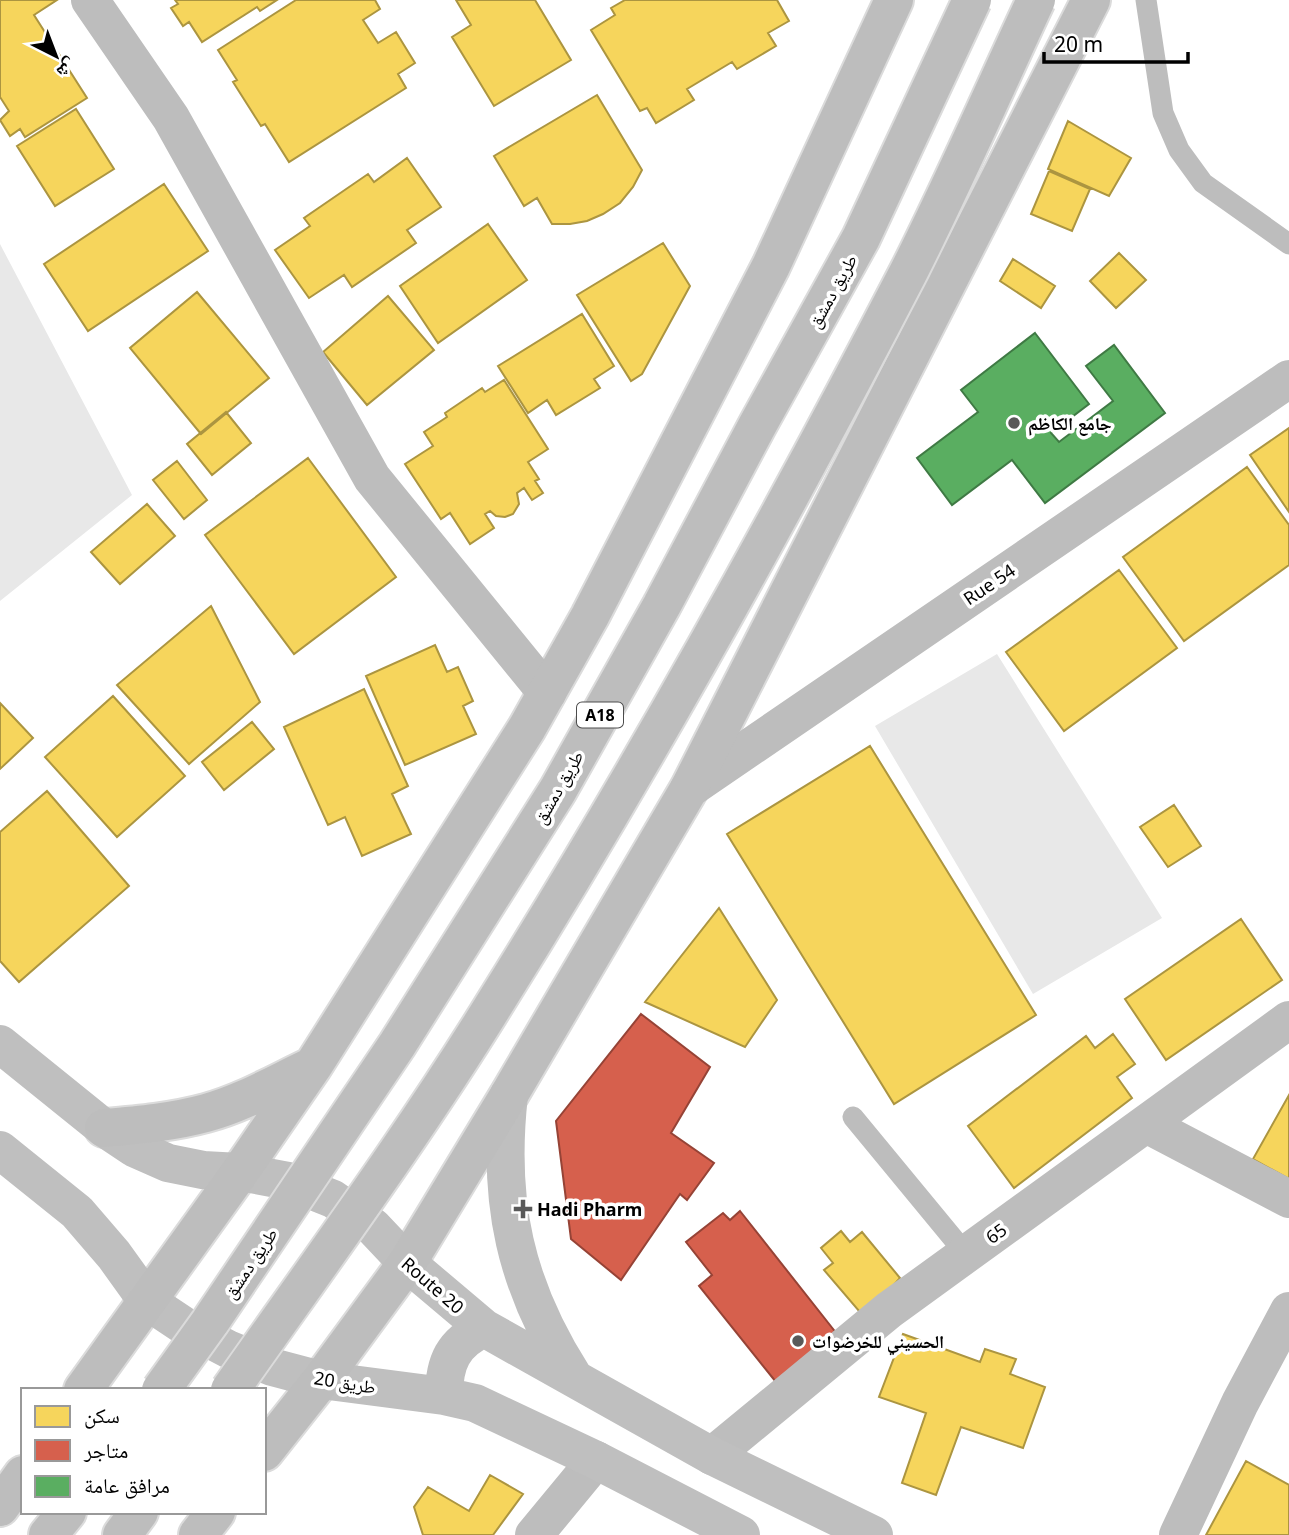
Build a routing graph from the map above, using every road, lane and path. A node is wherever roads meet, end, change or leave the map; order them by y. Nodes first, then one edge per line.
1 (90, 0) edge
2 (894, 0) edge
3 (972, 0) edge
4 (1037, 0) edge
5 (1091, 0) edge
6 (1146, 0) edge
7 (1289, 244) edge
8 (1289, 379) edge
9 (547, 692) junction
10 (689, 789) junction
11 (1289, 1020) edge
12 (0, 1045) edge
13 (313, 1066) junction
14 (509, 1095) junction
15 (853, 1117) dead end
16 (1146, 1124) junction
17 (104, 1128) junction
18 (0, 1150) edge
19 (240, 1172) junction
20 (1289, 1199) edge
21 (966, 1254) junction
22 (407, 1263) junction
23 (147, 1301) junction
24 (1289, 1311) edge
25 (484, 1328) junction
26 (574, 1377) junction
27 (321, 1380) junction
28 (84, 1388) edge
29 (162, 1388) edge
30 (231, 1388) edge
31 (444, 1396) junction
32 (266, 1449) edge
33 (712, 1456) junction
34 (596, 1460) junction
35 (21, 1478) edge
36 (0, 1507) edge
37 (64, 1514) edge
38 (138, 1514) edge
39 (214, 1514) edge
40 (48, 1535) edge
41 (122, 1535) edge
42 (198, 1535) edge
43 (534, 1535) edge
44 (741, 1535) edge
45 (874, 1535) edge
46 (1178, 1535) edge

1 - 9 main road
2 - 9 main road
3 - 29 main road, طريق دمشق / A18, bridge
4 - 30 main road, bridge
5 - 10 main road
6 - 7 lane
8 - 10 main road, Rue 54
9 - 13 main road
10 - 14 main road
11 - 16 main road, 65
12 - 17 main road, Route 20
13 - 17 main road
13 - 19 main road
14 - 22 main road
14 - 26 main road
15 - 21 lane
16 - 20 main road
16 - 21 main road, 65
17 - 19 main road, Route 20
18 - 23 main road, طريق 20
19 - 22 main road, Route 20
19 - 23 main road
21 - 33 main road, 65
22 - 25 main road, Route 20
22 - 27 main road
23 - 27 main road, طريق 20
23 - 28 main road
24 - 46 main road
25 - 26 main road, Route 20
25 - 31 main road
26 - 33 main road, Route 20
27 - 31 main road, طريق 20
27 - 32 main road
31 - 34 main road, طريق 20
33 - 45 main road, Route 20
34 - 43 main road
34 - 44 main road, طريق 20
35 - 36 main road
37 - 40 main road
38 - 41 main road
39 - 42 main road

